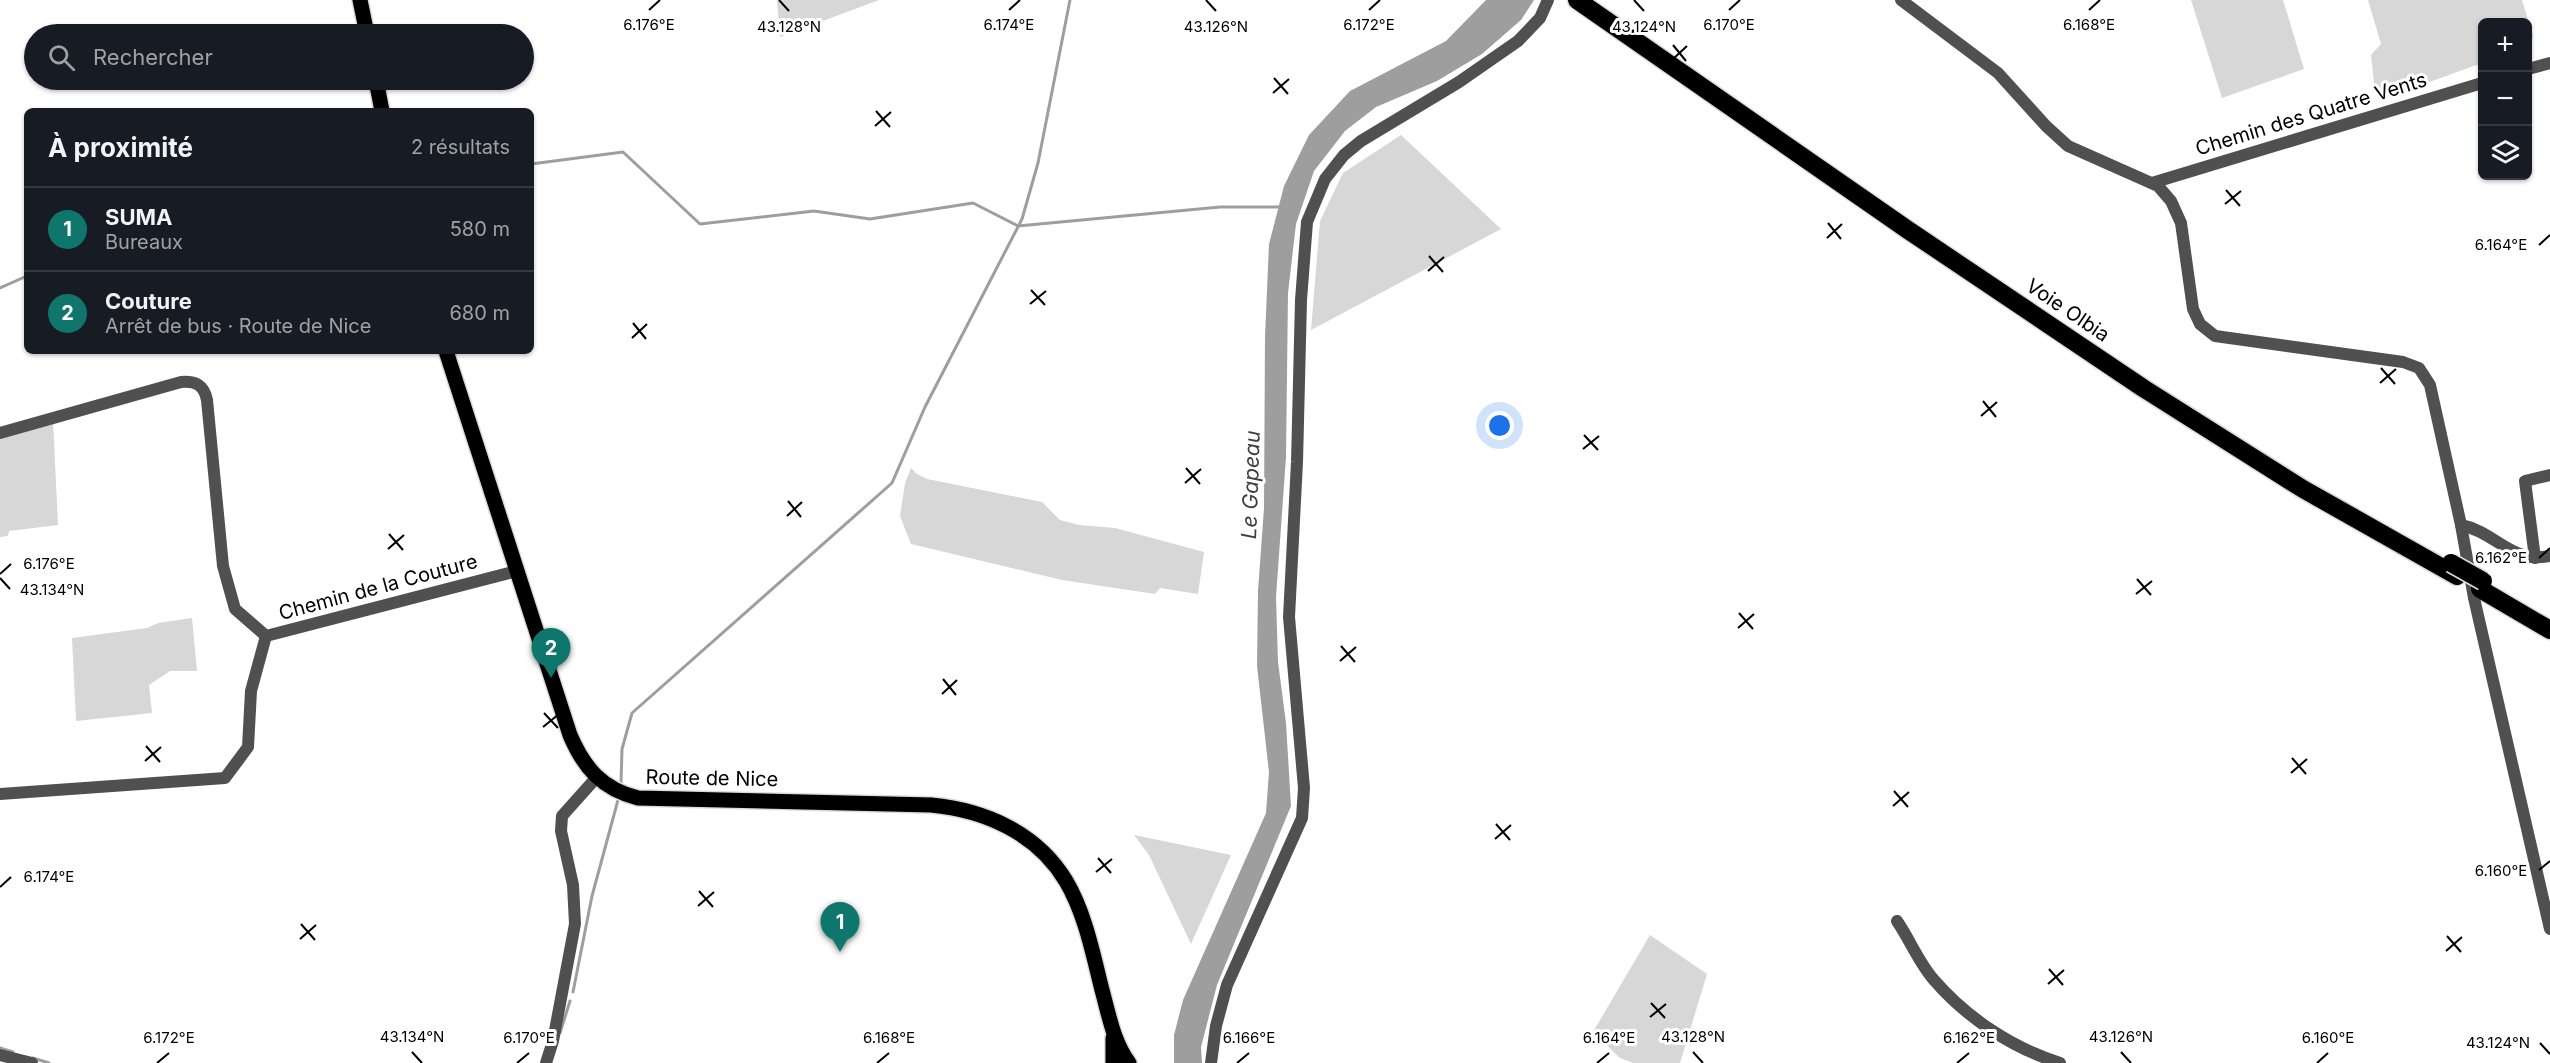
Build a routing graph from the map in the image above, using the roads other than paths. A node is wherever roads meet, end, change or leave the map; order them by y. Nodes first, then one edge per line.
1 (360, 0) edge
2 (1548, 0) edge
3 (1577, 0) edge
4 (1590, 0) edge
5 (1901, 0) edge
6 (365, 24) edge
7 (2550, 63) edge
8 (2532, 68) edge
9 (2478, 84) edge
10 (378, 90) edge
11 (381, 108) edge
12 (2152, 183) junction
13 (447, 354) edge
14 (0, 433) edge
15 (2550, 475) edge
16 (2461, 525) junction
17 (2550, 556) edge
18 (2535, 558) junction
19 (2454, 570) junction
20 (517, 571) junction
21 (2482, 585) junction
22 (2550, 619) edge
23 (2550, 630) edge
24 (267, 636) junction
25 (596, 778) junction
26 (0, 794) edge
27 (1897, 921) dead end
28 (2550, 929) edge
29 (1113, 1032) junction
30 (0, 1054) edge
31 (32, 1063) edge
32 (546, 1063) edge
33 (1113, 1063) edge
34 (1129, 1063) edge
35 (1211, 1063) edge
36 (2060, 1063) edge

1 - 6 main road
2 - 35 street
3 - 19 highway, Voie Olbia
4 - 19 highway, Voie Olbia
5 - 12 street
7 - 8 street
9 - 12 street, Chemin des Quatre Vents
10 - 11 main road
12 - 16 street
13 - 20 main road, Route de Nice
14 - 24 street
15 - 18 street
16 - 18 street
16 - 28 street
17 - 18 street
19 - 21 highway, Voie Olbia, bridge
20 - 24 street, Chemin de la Couture
20 - 25 main road, Route de Nice
21 - 22 highway, Voie Olbia
21 - 23 highway, Voie Olbia
24 - 26 street, Chemin de la Couture
25 - 29 main road, Route de Nice
25 - 32 street
27 - 36 street
29 - 33 main road
29 - 34 main road
30 - 31 street

